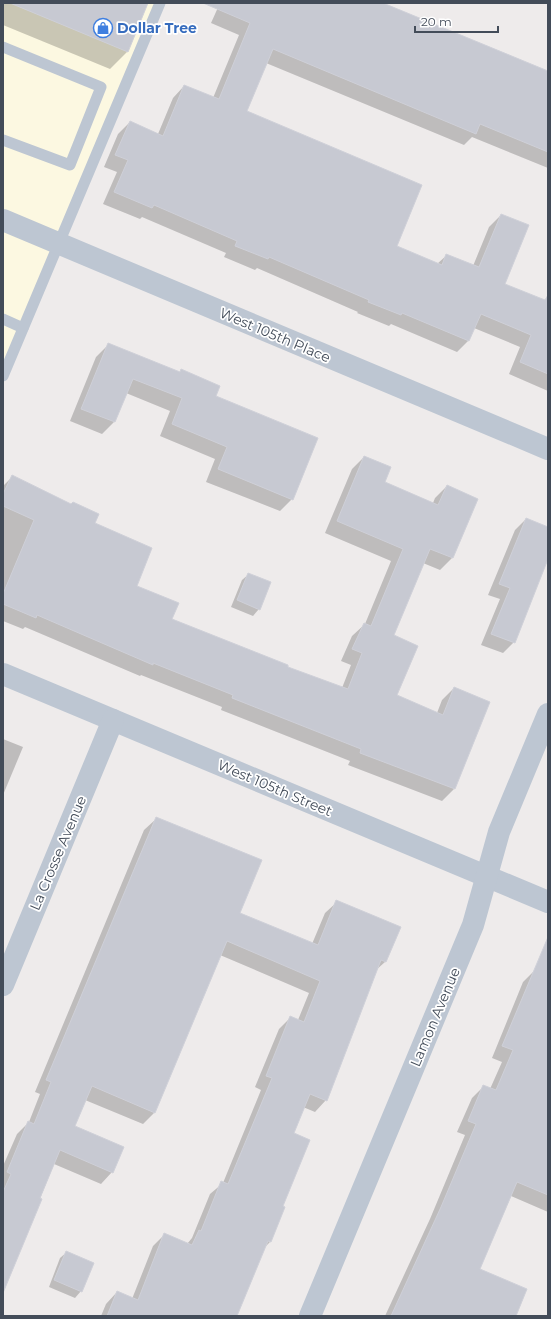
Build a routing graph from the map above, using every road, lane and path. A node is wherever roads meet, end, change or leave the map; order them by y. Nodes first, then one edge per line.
1 (160, 3) edge
2 (3, 47) edge
3 (3, 140) edge
4 (3, 220) edge
5 (59, 244) junction
6 (3, 320) edge
7 (23, 328) junction
8 (3, 376) edge
9 (548, 449) edge
10 (3, 674) edge
11 (548, 714) edge
12 (113, 720) junction
13 (488, 876) junction
14 (548, 902) edge
15 (3, 985) edge
16 (310, 1316) edge

1 - 5 lane
2 - 3 lane
4 - 5 street, West 105th Place
5 - 7 lane
5 - 9 street, West 105th Place
6 - 7 lane
7 - 8 lane
10 - 12 street, West 105th Street
11 - 13 street, Lamon Avenue
12 - 13 street, West 105th Street
12 - 15 street, La Crosse Avenue
13 - 14 street, West 105th Street
13 - 16 street, Lamon Avenue

